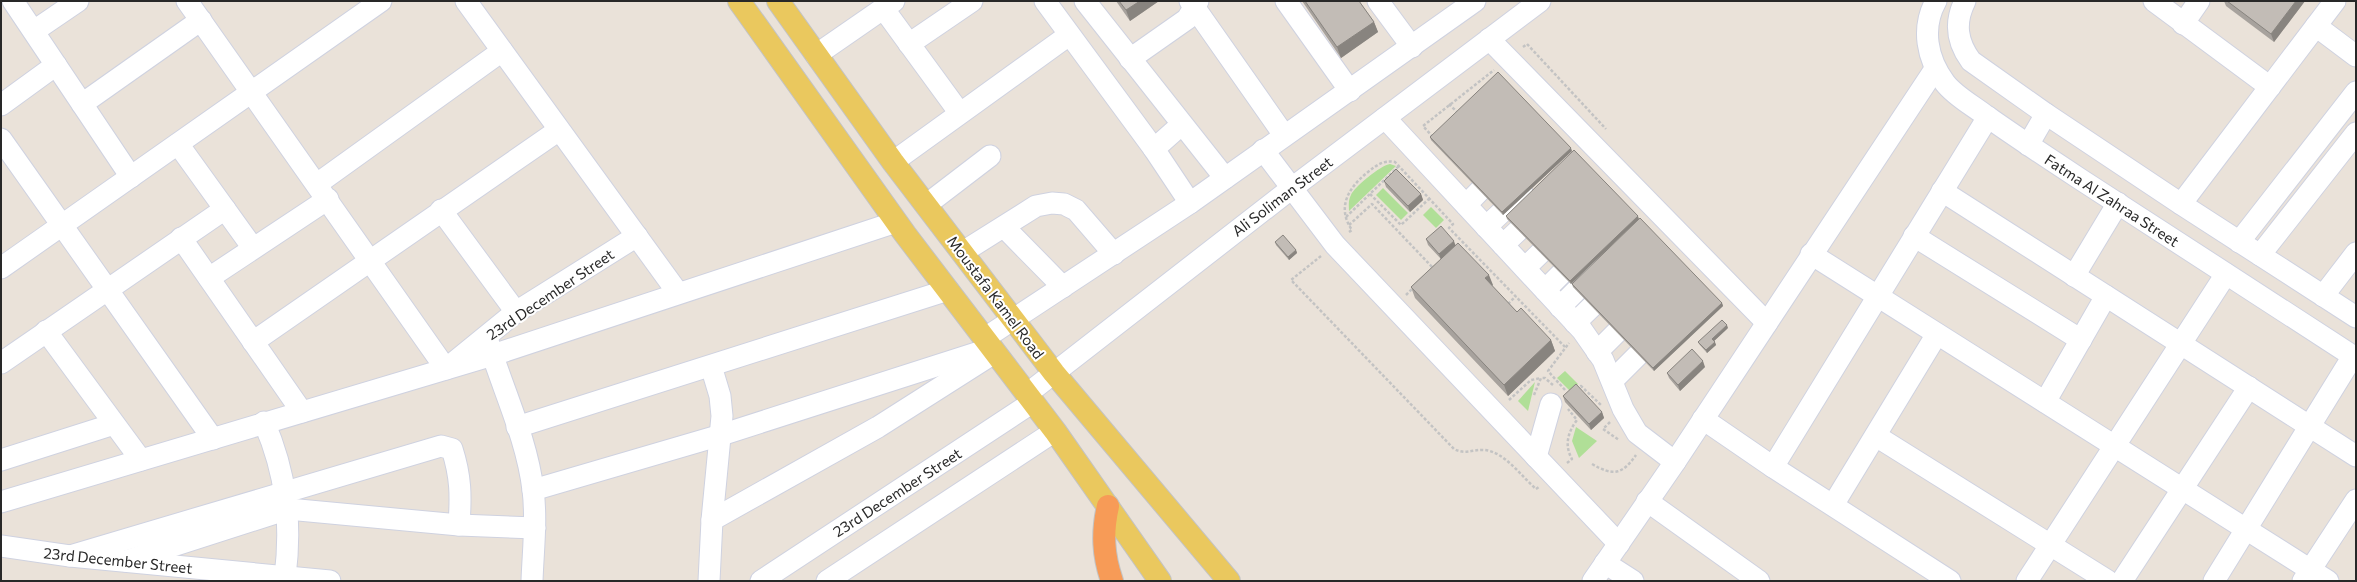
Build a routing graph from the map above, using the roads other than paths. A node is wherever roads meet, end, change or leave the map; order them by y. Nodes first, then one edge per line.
1 (13, 1) edge
2 (78, 1) edge
3 (187, 1) edge
4 (381, 1) edge
5 (466, 1) edge
6 (739, 1) edge
7 (778, 1) edge
8 (972, 1) edge
9 (1045, 1) edge
10 (1085, 1) edge
11 (1286, 1) edge
12 (1378, 1) edge
13 (1540, 1) edge
14 (1936, 1) edge
15 (1965, 1) edge
16 (2154, 1) edge
17 (2199, 1) edge
18 (2335, 1) edge
19 (1194, 3) edge
20 (889, 5) edge
21 (1462, 5) edge
22 (949, 8) edge
23 (201, 20) junction
24 (2183, 24) junction
25 (2316, 26) junction
26 (34, 31) junction
27 (1069, 35) junction
28 (1489, 39) junction
29 (909, 44) junction
30 (1412, 47) junction
31 (502, 51) junction
32 (816, 55) junction
33 (2356, 56) edge
34 (1130, 59) junction
35 (56, 66) junction
36 (1516, 67) junction
37 (1935, 68) junction
38 (1500, 82) edge
39 (2270, 87) junction
40 (1539, 90) junction
41 (252, 92) junction
42 (1350, 92) junction
43 (2356, 92) edge
44 (1, 104) edge
45 (82, 104) junction
46 (1523, 106) edge
47 (1559, 111) junction
48 (959, 112) junction
49 (2046, 114) junction
50 (1988, 117) junction
51 (1385, 118) junction
52 (1181, 125) junction
53 (1544, 127) edge
54 (559, 130) junction
55 (2356, 134) edge
56 (1284, 135) junction
57 (1582, 135) junction
58 (1, 139) edge
59 (1437, 142) edge
60 (178, 144) junction
61 (2028, 146) junction
62 (1154, 149) junction
63 (1263, 150) junction
64 (1566, 150) edge
65 (1600, 153) junction
66 (990, 156) dead end
67 (1422, 157) junction
68 (1512, 158) edge
69 (892, 162) junction
70 (8, 163) edge
71 (1459, 166) edge
72 (1584, 168) edge
73 (1621, 175) junction
74 (131, 177) junction
75 (1225, 178) junction
76 (1443, 181) junction
77 (1535, 181) edge
78 (1292, 188) junction
79 (1605, 190) edge
80 (1942, 191) junction
81 (323, 192) junction
82 (1641, 195) junction
83 (1552, 199) edge
84 (1190, 203) junction
85 (2118, 203) junction
86 (2181, 204) junction
87 (926, 205) junction
88 (1466, 205) junction
89 (225, 209) junction
90 (441, 210) junction
91 (1626, 211) edge
92 (1657, 212) junction
93 (1574, 221) edge
94 (896, 222) junction
95 (61, 226) junction
96 (1004, 227) junction
97 (1486, 227) junction
98 (1641, 227) edge
99 (1672, 228) junction
100 (637, 236) junction
101 (1914, 236) junction
102 (181, 238) junction
103 (1594, 241) edge
104 (2239, 242) junction
105 (1657, 243) edge
106 (1503, 245) junction
107 (253, 248) junction
108 (963, 252) junction
109 (2356, 253) edge
110 (1114, 254) junction
111 (1811, 254) junction
112 (2260, 255) junction
113 (1610, 258) edge
114 (371, 259) junction
115 (1, 268) edge
116 (1525, 268) junction
117 (1626, 274) edge
118 (2226, 274) junction
119 (2074, 276) junction
120 (209, 278) junction
121 (1063, 287) junction
122 (106, 290) junction
123 (948, 290) junction
124 (1545, 290) junction
125 (678, 293) junction
126 (1878, 296) junction
127 (2106, 296) junction
128 (2323, 296) junction
129 (1651, 298) edge
130 (1560, 307) junction
131 (2352, 308) edge
132 (516, 312) junction
133 (1013, 320) junction
134 (1672, 321) edge
135 (1767, 323) junction
136 (1579, 326) junction
137 (46, 331) junction
138 (1937, 334) junction
139 (486, 335) junction
140 (2081, 340) junction
141 (253, 342) junction
142 (2181, 344) junction
143 (991, 346) junction
144 (1598, 352) junction
145 (493, 355) junction
146 (2355, 357) edge
147 (2, 361) edge
148 (711, 366) junction
149 (446, 369) junction
150 (1054, 373) junction
151 (1613, 380) junction
152 (2249, 388) junction
153 (1554, 397) road end
154 (1030, 398) junction
155 (2046, 402) junction
156 (302, 412) junction
157 (1703, 418) junction
158 (264, 422) junction
159 (114, 424) junction
160 (2310, 426) junction
161 (517, 427) junction
162 (1054, 430) junction
163 (721, 435) junction
164 (1876, 436) junction
165 (213, 439) junction
166 (2115, 446) junction
167 (2356, 456) edge
168 (1536, 457) junction
169 (1, 460) edge
170 (141, 460) junction
171 (1675, 462) junction
172 (1773, 467) junction
173 (2182, 489) junction
174 (533, 490) junction
175 (287, 500) junction
176 (2356, 500) edge
177 (1648, 501) junction
178 (1, 502) edge
179 (1834, 505) junction
180 (1108, 506) junction
181 (712, 520) junction
182 (459, 524) junction
183 (535, 528) junction
184 (2246, 529) junction
185 (1619, 544) junction
186 (2050, 545) junction
187 (1, 546) edge
188 (70, 556) junction
189 (126, 561) junction
190 (1605, 563) junction
191 (2306, 575) edge
192 (285, 577) junction
193 (330, 581) edge
194 (532, 581) edge
195 (709, 581) edge
196 (761, 581) edge
197 (827, 581) edge
198 (1112, 581) edge
199 (1160, 581) edge
200 (1229, 581) edge
201 (1593, 581) edge
202 (1633, 581) edge
203 (1759, 581) edge
204 (1950, 581) edge
205 (2027, 581) edge
206 (2108, 581) edge
207 (2122, 581) edge
208 (2214, 581) edge
209 (2328, 581) edge

1 - 26 street
2 - 26 street
3 - 23 street
4 - 41 street
5 - 31 street
6 - 94 main road
7 - 32 main road, Moustafa Kamel Road
8 - 22 street
9 - 27 street
10 - 34 street
11 - 42 street
12 - 30 street
13 - 28 street, Ali Soliman Street
14 - 37 street, Fatma Al Zahraa Street
15 - 49 street
16 - 24 street
17 - 24 street
18 - 25 street
19 - 34 street
19 - 56 street
20 - 29 street
20 - 32 street
21 - 30 street
22 - 29 street
23 - 41 street
23 - 45 street
24 - 39 street
25 - 33 street
25 - 39 street
26 - 35 street
27 - 48 street
27 - 62 street
28 - 36 street
28 - 51 street, Ali Soliman Street
29 - 48 street
30 - 42 street
31 - 54 street
31 - 81 street
32 - 69 main road, Moustafa Kamel Road
34 - 52 street
35 - 44 street
35 - 45 street
36 - 38 street
36 - 40 street
37 - 50 street, Fatma Al Zahraa Street
37 - 111 street
39 - 86 street
40 - 46 street
40 - 47 street
41 - 60 street
41 - 81 street
42 - 56 street
43 - 104 street
45 - 74 street
47 - 53 street
47 - 57 street
48 - 69 street
49 - 61 street
49 - 86 street
50 - 61 street, Fatma Al Zahraa Street
50 - 80 street
51 - 67 street
51 - 78 street, Ali Soliman Street
52 - 62 street
52 - 75 street
54 - 90 street
54 - 100 street
55 - 112 street
56 - 63 street
57 - 64 street
57 - 65 street
58 - 70 street
59 - 67 street
60 - 74 street
60 - 89 street
61 - 85 street, Fatma Al Zahraa Street
62 - 84 street
63 - 75 street
63 - 78 street
65 - 72 street
65 - 73 street
66 - 87 street
67 - 76 street
68 - 88 street
69 - 87 main road, Moustafa Kamel Road
70 - 95 street
71 - 76 street
73 - 79 street
73 - 82 street
74 - 95 street
75 - 84 street
76 - 88 street
77 - 97 street
78 - 150 street, Ali Soliman Street
78 - 168 street
80 - 101 street
80 - 119 street
81 - 107 street
81 - 114 street
82 - 91 street
82 - 92 street
83 - 106 street
84 - 110 street
85 - 118 street, Fatma Al Zahraa Street
85 - 119 street
86 - 104 street
87 - 108 main road, Moustafa Kamel Road
88 - 97 street
89 - 102 street
89 - 107 street
90 - 114 street
90 - 132 street
92 - 98 street
92 - 99 street
93 - 116 street
94 - 123 main road
94 - 125 street
95 - 115 street
95 - 122 street
96 - 108 street
96 - 110 street
96 - 121 street
97 - 106 street
99 - 105 street
99 - 135 street
100 - 125 street
100 - 132 street, 23rd December Street
101 - 126 street
101 - 140 street
102 - 120 street
102 - 122 street
103 - 124 street
104 - 112 street
106 - 116 street
107 - 120 street
108 - 133 main road, Moustafa Kamel Road
109 - 128 street
110 - 121 street
111 - 126 street
111 - 135 street
112 - 128 street
113 - 130 street
114 - 141 street
114 - 149 street
116 - 124 street
117 - 136 street
118 - 142 street
118 - 146 street, Fatma Al Zahraa Street
119 - 127 street
120 - 141 street
121 - 133 street
122 - 137 street
122 - 165 street
123 - 143 main road
123 - 148 street
124 - 130 street
125 - 145 street
126 - 138 street
126 - 172 street
127 - 140 street
127 - 142 street
128 - 131 street
129 - 144 street
130 - 136 street
132 - 139 street, 23rd December Street
133 - 143 street
133 - 150 main road, Moustafa Kamel Road
134 - 151 street
135 - 157 street
136 - 144 street
137 - 147 street
137 - 159 street
138 - 155 street
138 - 164 street
139 - 145 street
139 - 149 street, 23rd December Street
140 - 155 street
141 - 156 street
142 - 152 street
142 - 166 street
143 - 154 main road
143 - 163 street
143 - 181 street
144 - 151 street
145 - 149 street
145 - 161 street
146 - 160 street
148 - 161 street
148 - 163 street
149 - 156 street
150 - 154 street, Ali Soliman Street
150 - 200 main road, Moustafa Kamel Road
151 - 171 street
152 - 160 street
152 - 173 street
153 - 168 street
154 - 162 main road
154 - 196 street, 23rd December Street
155 - 166 street
156 - 158 street
157 - 171 street
157 - 172 street
158 - 165 street
158 - 175 street
159 - 169 street
159 - 170 street
160 - 167 street
160 - 184 street
161 - 174 street
162 - 180 main road
162 - 197 street
163 - 174 street
163 - 181 street
164 - 179 street
164 - 186 street
165 - 170 street
166 - 173 street
166 - 186 street
168 - 185 street
170 - 178 street
171 - 177 street
172 - 179 street
173 - 184 street
173 - 207 street
174 - 183 street
175 - 182 street
175 - 182 street
175 - 188 street
175 - 189 street
175 - 192 street
176 - 191 street
177 - 185 street
177 - 203 street
179 - 204 street
180 - 198 highway
180 - 199 main road
181 - 195 street
182 - 183 street
183 - 194 street
184 - 191 street
184 - 208 street
185 - 190 street
186 - 205 street
186 - 206 street
187 - 188 street, 23rd December Street
188 - 189 street, 23rd December Street
189 - 192 street, 23rd December Street
190 - 201 street
190 - 202 street
191 - 209 street
192 - 193 street, 23rd December Street

